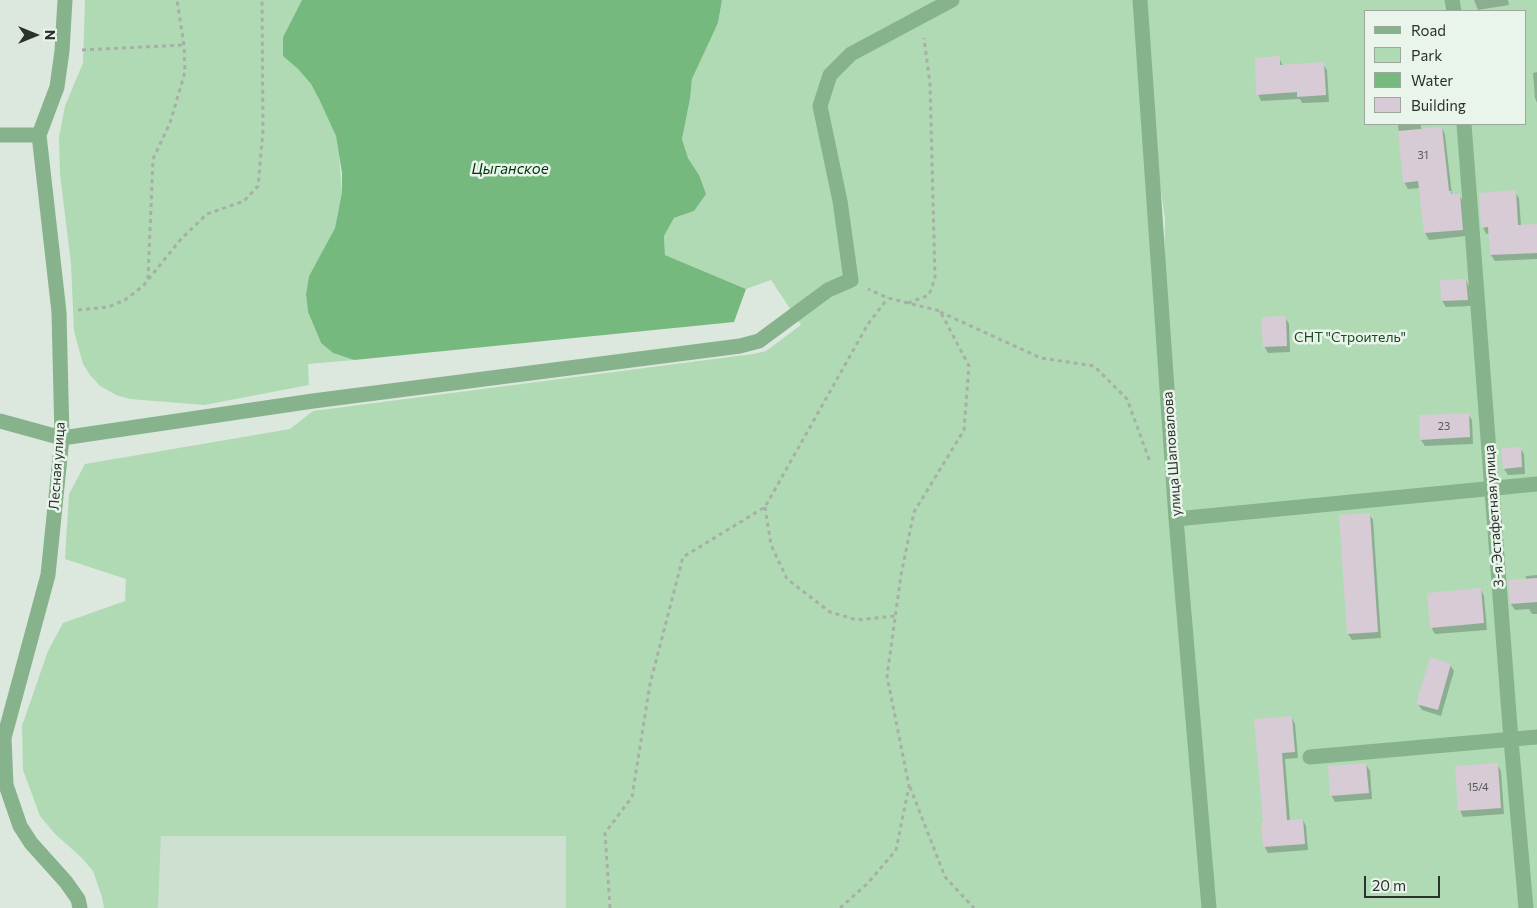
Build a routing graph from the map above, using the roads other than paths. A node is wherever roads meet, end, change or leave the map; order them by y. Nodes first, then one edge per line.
1 (65, 0) edge
2 (952, 0) edge
3 (1140, 0) edge
4 (1464, 125) edge
5 (0, 135) edge
6 (39, 135) junction
7 (0, 421) edge
8 (62, 438) junction
9 (1537, 484) edge
10 (1491, 488) junction
11 (1176, 519) junction
12 (1537, 737) edge
13 (2, 738) edge
14 (1511, 740) junction
15 (1310, 758) dead end
16 (80, 908) edge
17 (1209, 908) edge
18 (1526, 908) edge

1 - 6 street, Лесная улица
2 - 8 street
3 - 11 street, улица Шаповалова
4 - 10 street, 3-я Эстафетная улица
5 - 6 street
6 - 8 street, Лесная улица
7 - 8 street
8 - 13 street, Лесная улица
9 - 10 street
10 - 11 street
10 - 14 street, 3-я Эстафетная улица
11 - 17 street, улица Шаповалова
12 - 14 street
13 - 16 street, Лесная улица
14 - 15 street
14 - 18 street, 3-я Эстафетная улица

